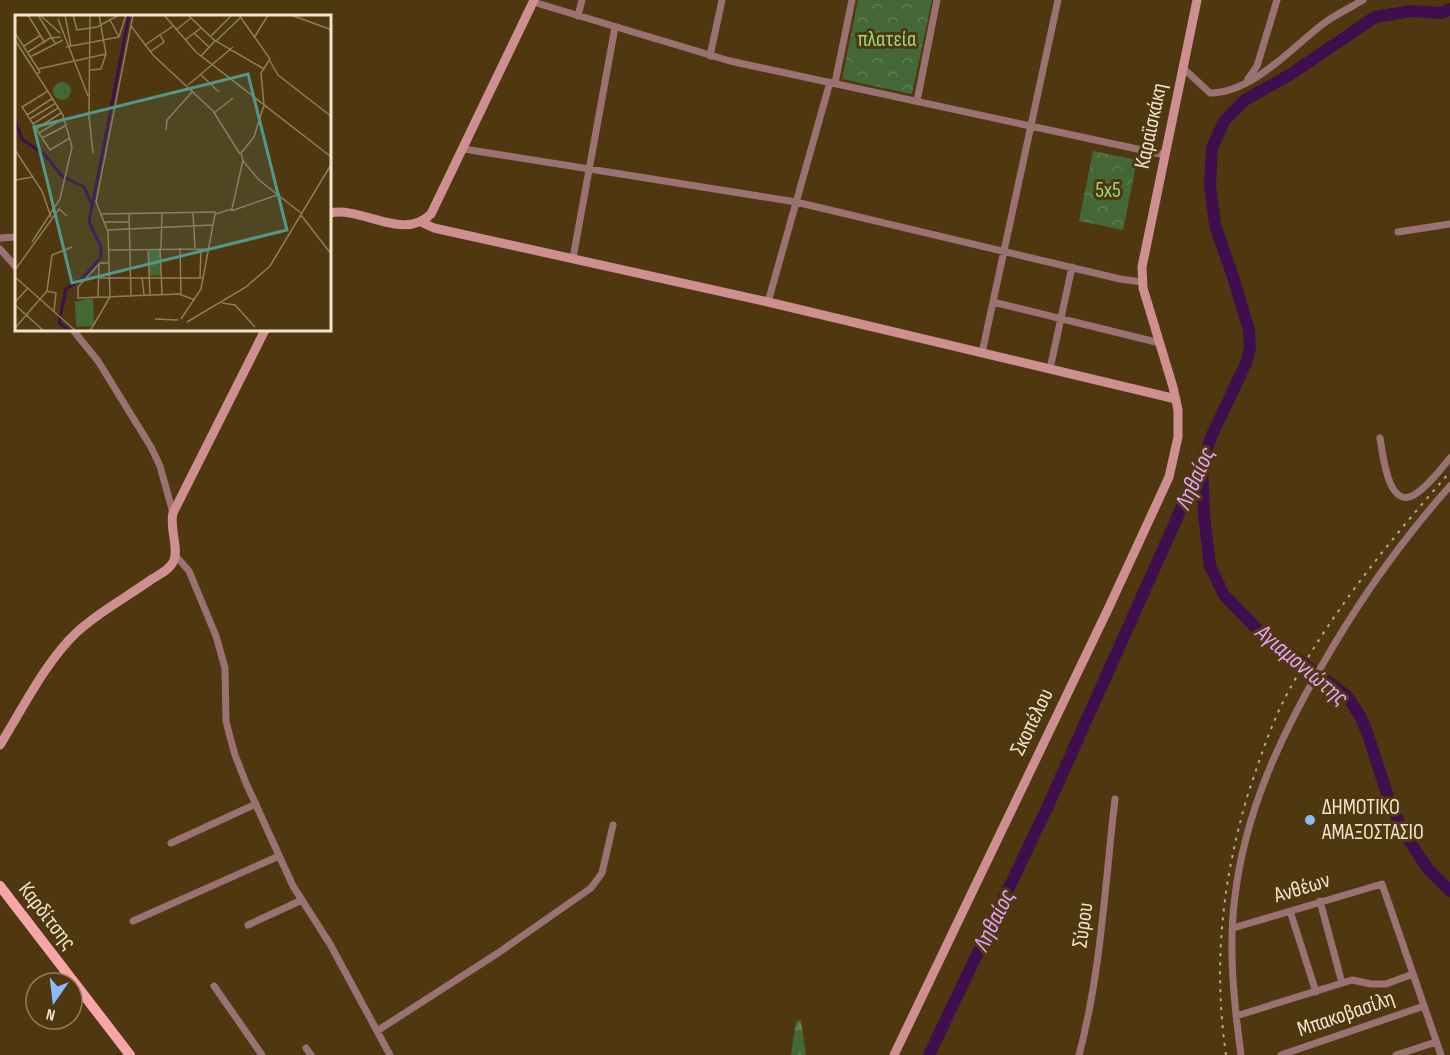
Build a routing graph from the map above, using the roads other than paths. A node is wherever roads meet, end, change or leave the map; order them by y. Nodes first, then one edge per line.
1 (582, 0) edge
2 (722, 0) edge
3 (852, 0) edge
4 (937, 0) edge
5 (1058, 0) edge
6 (1197, 0) edge
7 (1277, 0) edge
8 (1363, 0) edge
9 (533, 1) edge
10 (578, 16) junction
11 (615, 27) junction
12 (710, 56) junction
13 (1183, 68) junction
14 (832, 83) junction
15 (1243, 85) junction
16 (916, 101) junction
17 (1032, 126) junction
18 (464, 149) junction
19 (1164, 155) junction
20 (589, 170) junction
21 (796, 202) junction
22 (332, 211) edge
23 (421, 222) junction
24 (1450, 224) edge
25 (1398, 232) dead end
26 (15, 237) edge
27 (0, 238) edge
28 (0, 249) edge
29 (1004, 251) junction
30 (573, 258) junction
31 (15, 266) edge
32 (1072, 267) junction
33 (1142, 282) junction
34 (768, 302) junction
35 (993, 302) junction
36 (1061, 319) junction
37 (75, 332) edge
38 (265, 332) edge
39 (1160, 343) junction
40 (982, 353) junction
41 (1050, 369) junction
42 (1176, 399) junction
43 (1380, 438) dead end
44 (1450, 459) edge
45 (1450, 486) edge
46 (173, 513) junction
47 (175, 555) junction
48 (0, 745) edge
49 (1115, 799) dead end
50 (256, 804) junction
51 (613, 825) dead end
52 (171, 843) dead end
53 (279, 856) junction
54 (0, 886) edge
55 (302, 900) junction
56 (1320, 901) junction
57 (1290, 911) junction
58 (134, 921) dead end
59 (248, 925) dead end
60 (1233, 928) junction
61 (1413, 974) junction
62 (1342, 983) junction
63 (214, 986) dead end
64 (1316, 992) junction
65 (1424, 1006) junction
66 (1236, 1016) junction
67 (377, 1031) junction
68 (1436, 1042) junction
69 (306, 1048) dead end
70 (130, 1055) edge
71 (262, 1055) edge
72 (311, 1055) edge
73 (390, 1055) edge
74 (894, 1055) edge
75 (1079, 1055) edge
76 (1241, 1055) edge
77 (1281, 1055) edge
78 (1396, 1055) edge
79 (1441, 1055) edge

1 - 10 street
2 - 12 street
3 - 14 street
4 - 16 street
5 - 17 street
6 - 13 street, Καραϊσκάκη
7 - 15 street
8 - 15 street
9 - 10 street
9 - 18 street
10 - 11 street
11 - 12 street
11 - 20 street
12 - 14 street
13 - 15 street
13 - 19 street, Καραϊσκάκη
14 - 16 street
14 - 21 street
16 - 17 street
17 - 19 street
17 - 29 street
18 - 20 street
18 - 23 street
19 - 33 street, Καραϊσκάκη
20 - 21 street
20 - 30 street
21 - 29 street
21 - 34 street
22 - 23 street
23 - 30 street
24 - 25 street
26 - 27 street
28 - 31 street
29 - 32 street
29 - 35 street
30 - 34 street
32 - 33 street
32 - 36 street
33 - 39 street, Καραϊσκάκη
34 - 40 street
35 - 36 street
35 - 40 street
36 - 39 street
36 - 41 street
37 - 46 street
38 - 46 street
39 - 42 street, Καραϊσκάκη
40 - 41 street
41 - 42 street
42 - 74 street, Σκοπέλου
43 - 44 street
45 - 60 street
46 - 47 street
47 - 48 street
47 - 50 street
49 - 75 street, Σύρου
50 - 52 street
50 - 53 street
51 - 67 street
53 - 55 street
53 - 58 street
54 - 70 main road, Καρδίτσης
55 - 59 street
55 - 67 street
56 - 57 street, Ανθέων
56 - 61 street, Ανθέων
56 - 62 street
57 - 60 street, Ανθέων
57 - 64 street
60 - 66 street
61 - 62 street
61 - 65 street
62 - 64 street
63 - 71 street
64 - 66 street
65 - 68 street
65 - 77 street, Μπακοβασίλη
66 - 76 street
67 - 73 street
68 - 78 street
68 - 79 street
69 - 72 street

